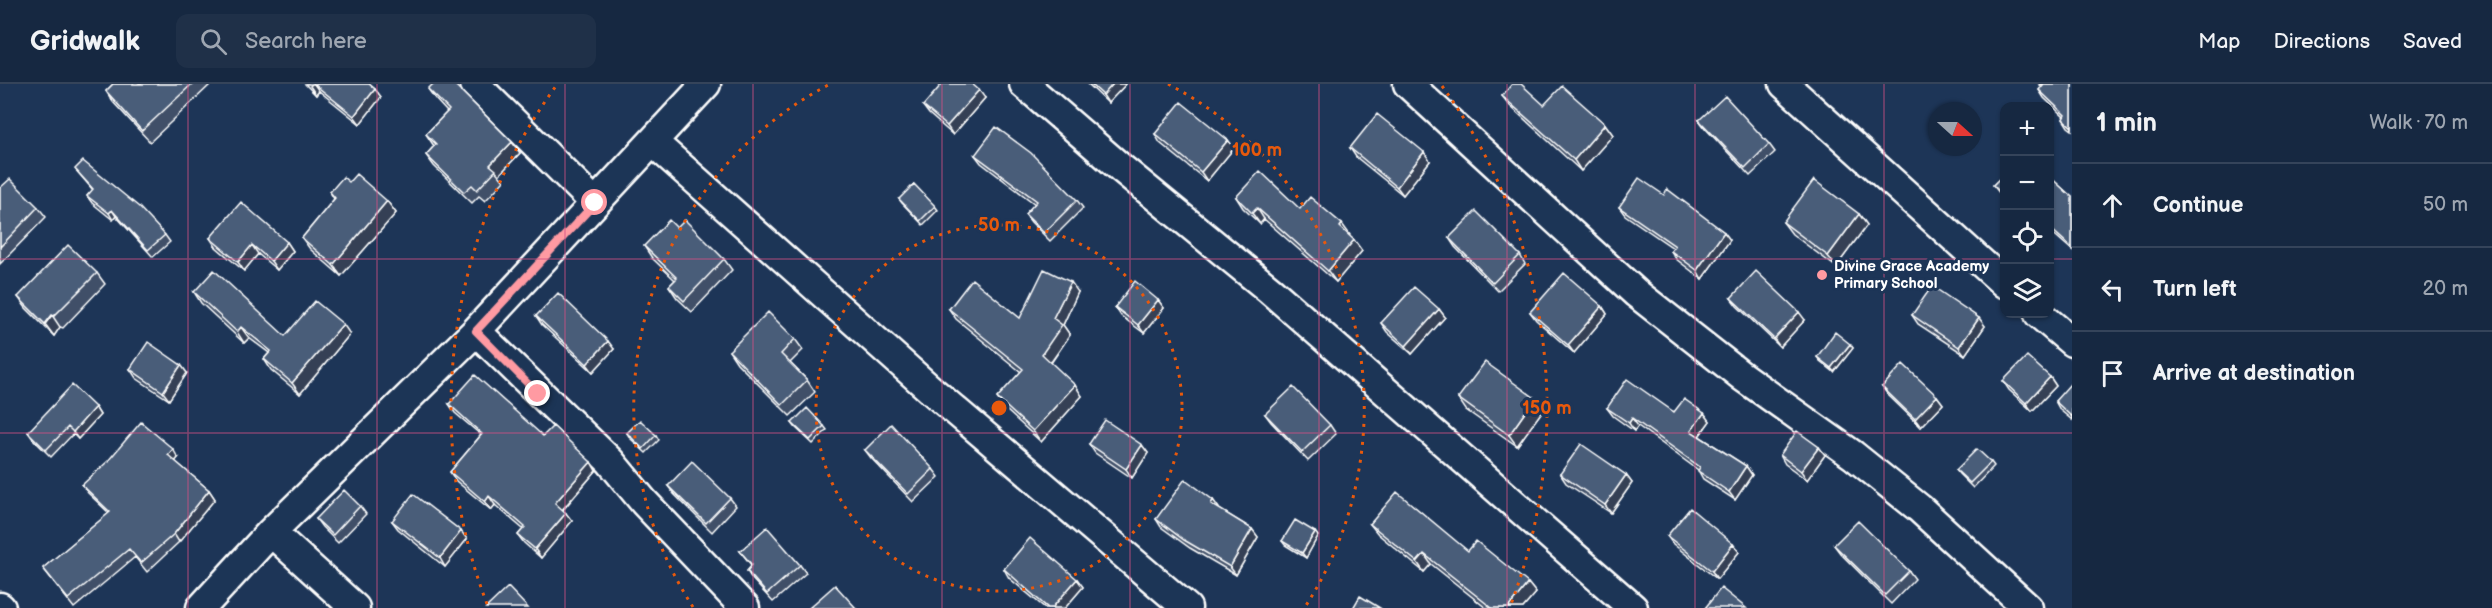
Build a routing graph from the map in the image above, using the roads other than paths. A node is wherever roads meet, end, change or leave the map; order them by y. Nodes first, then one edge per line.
1 (475, 84) edge
2 (706, 84) edge
3 (1024, 84) edge
4 (1408, 84) edge
5 (1784, 84) edge
6 (653, 142) junction
7 (595, 203) junction
8 (2000, 279) edge
9 (2044, 318) edge
10 (476, 331) junction
11 (2072, 342) edge
12 (271, 532) junction
13 (201, 608) edge
14 (355, 608) edge
15 (745, 608) edge
16 (1186, 608) edge
17 (1633, 608) edge
18 (2028, 608) edge

1 - 7 street
2 - 6 street
3 - 17 street
4 - 18 street
5 - 8 street
6 - 7 street
6 - 16 street
7 - 10 street
9 - 11 street
10 - 12 street
10 - 15 street
12 - 13 street
12 - 14 street

